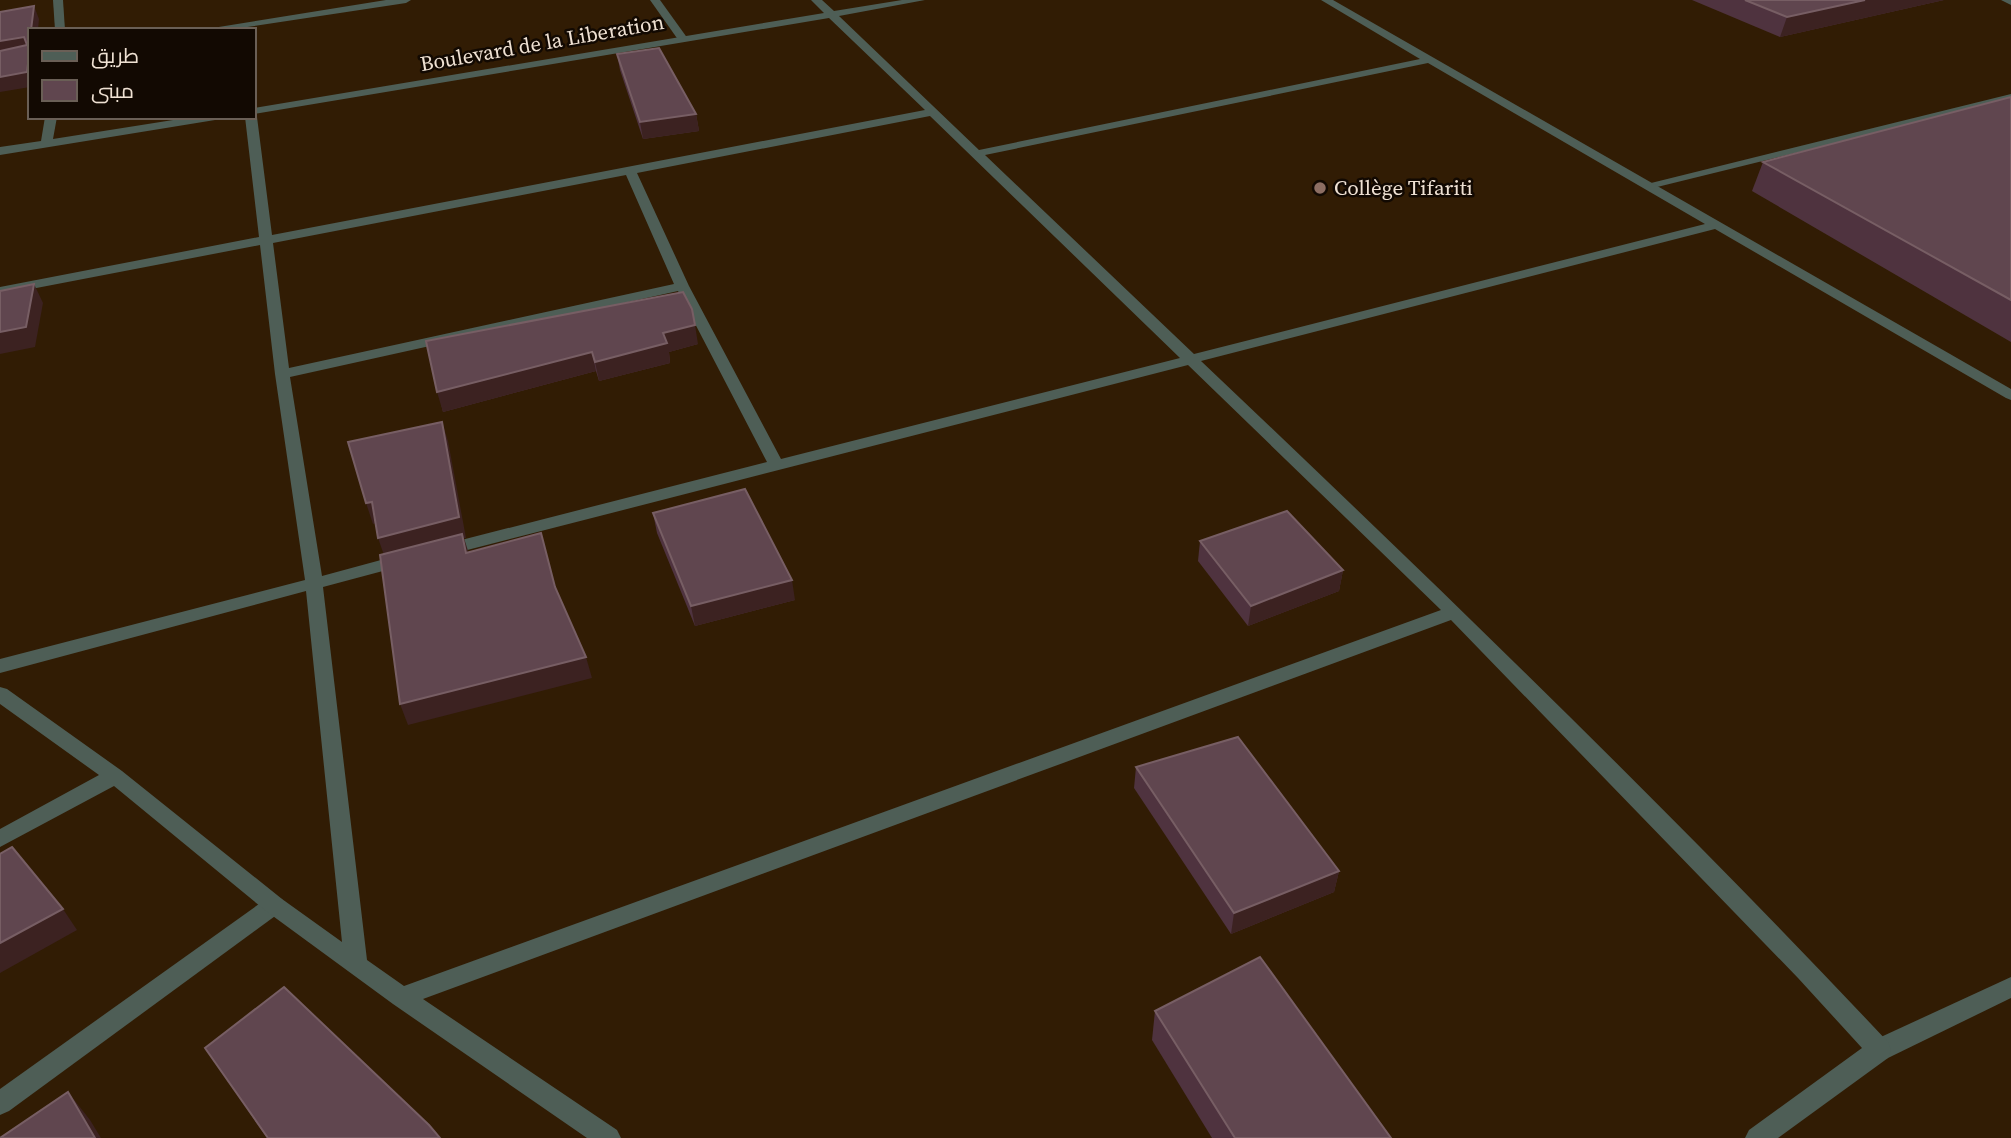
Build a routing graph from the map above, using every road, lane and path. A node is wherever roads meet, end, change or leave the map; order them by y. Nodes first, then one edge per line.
1 (58, 0) edge
2 (406, 0) edge
3 (655, 0) edge
4 (816, 0) edge
5 (920, 0) edge
6 (1326, 0) edge
7 (2006, 0) edge
8 (2011, 2) edge
9 (830, 14) junction
10 (60, 28) edge
11 (218, 28) edge
12 (683, 39) junction
13 (1430, 60) junction
14 (2011, 97) edge
15 (256, 111) edge
16 (934, 112) junction
17 (51, 119) edge
18 (203, 119) edge
19 (251, 119) edge
20 (47, 144) junction
21 (0, 151) edge
22 (975, 154) junction
23 (629, 169) junction
24 (1649, 185) junction
25 (1717, 225) junction
26 (266, 238) junction
27 (682, 286) junction
28 (0, 291) edge
29 (1191, 360) junction
30 (282, 374) junction
31 (2011, 394) edge
32 (778, 466) junction
33 (314, 583) junction
34 (1454, 612) junction
35 (0, 666) edge
36 (0, 694) edge
37 (115, 776) junction
38 (0, 839) edge
39 (274, 905) junction
40 (356, 962) junction
41 (2011, 987) edge
42 (401, 997) junction
43 (1879, 1050) junction
44 (0, 1103) edge
45 (608, 1138) edge
46 (1758, 1138) edge

1 - 10 street
2 - 11 street
3 - 12 street
4 - 9 street
5 - 9 street, Boulevard de la Liberation
6 - 13 street
7 - 8 street
9 - 12 street, Boulevard de la Liberation
9 - 16 street
12 - 15 street, Boulevard de la Liberation
13 - 22 street
13 - 24 street
14 - 24 street
16 - 22 street
16 - 23 street
17 - 20 street
18 - 20 street
19 - 26 street
20 - 21 street
22 - 29 street
23 - 26 street
23 - 27 street
24 - 25 street
25 - 29 street
25 - 31 street
26 - 28 street
26 - 30 street
27 - 30 street
27 - 32 street
29 - 32 street
29 - 34 street
30 - 33 street
32 - 33 street
33 - 35 street
33 - 40 street
34 - 42 street
34 - 43 street
36 - 37 street
37 - 38 street
37 - 39 street
39 - 40 street
39 - 44 street
40 - 42 street
41 - 43 street
42 - 45 street
43 - 46 street

